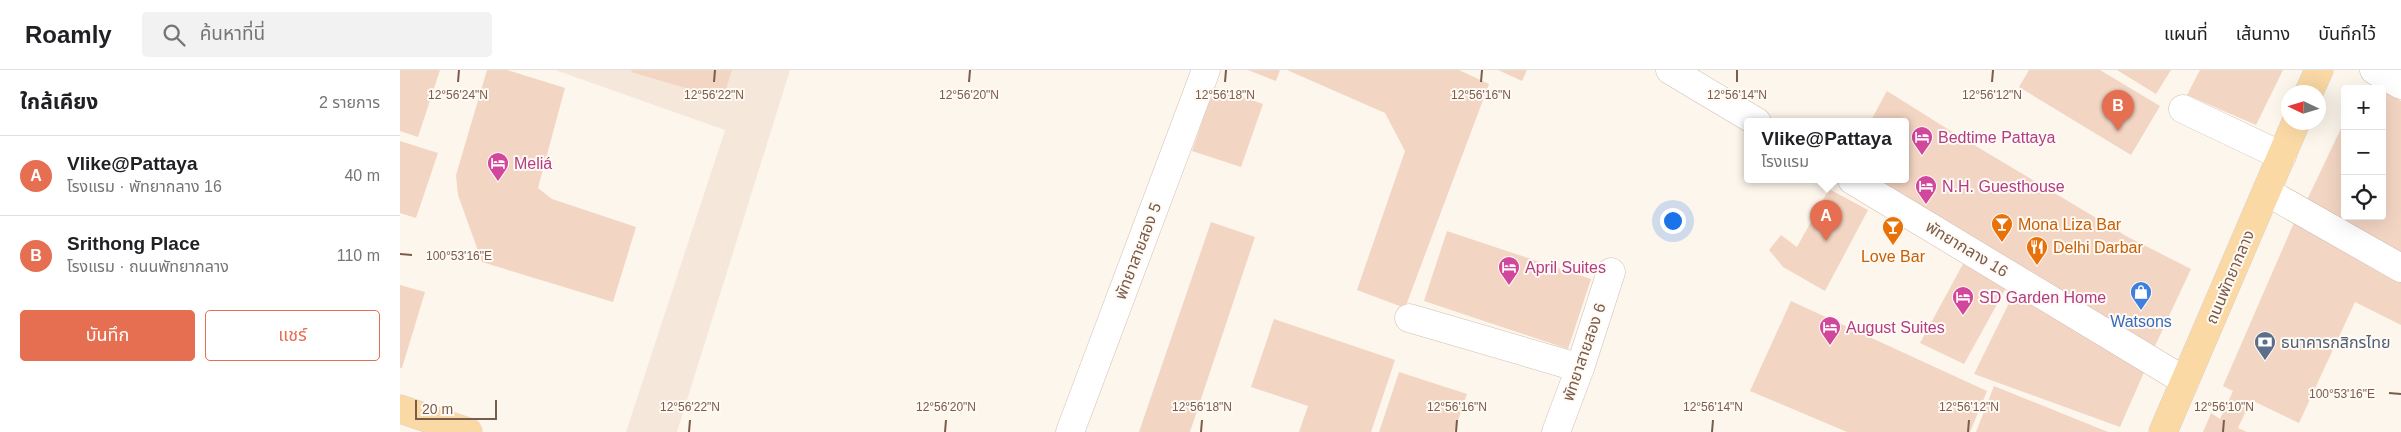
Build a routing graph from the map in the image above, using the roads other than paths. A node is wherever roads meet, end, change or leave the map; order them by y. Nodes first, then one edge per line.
1 (1206, 70) edge
2 (1670, 70) edge
3 (2319, 70) edge
4 (2374, 70) edge
5 (2312, 85) edge
6 (2401, 85) edge
7 (2183, 108) dead end
8 (1750, 118) edge
9 (2293, 130) edge
10 (2282, 156) junction
11 (1857, 183) edge
12 (2266, 192) junction
13 (2401, 268) edge
14 (1611, 272) dead end
15 (1408, 318) dead end
16 (1580, 368) junction
17 (2185, 381) junction
18 (400, 409) edge
19 (468, 432) edge
20 (1070, 432) edge
21 (1556, 432) edge
22 (2163, 432) edge

1 - 20 street, พัทยาสายสอง 5
2 - 8 street
3 - 5 main road
4 - 6 street
7 - 10 street
9 - 10 main road, ถนนพัทยากลาง
10 - 12 main road, ถนนพัทยากลาง
11 - 17 street, พัทยากลาง 16
12 - 13 street
12 - 17 main road, ถนนพัทยากลาง
14 - 16 street, พัทยาสายสอง 6
15 - 16 street
16 - 21 street, พัทยาสายสอง 6
17 - 22 main road, ถนนพัทยากลาง
18 - 19 main road

